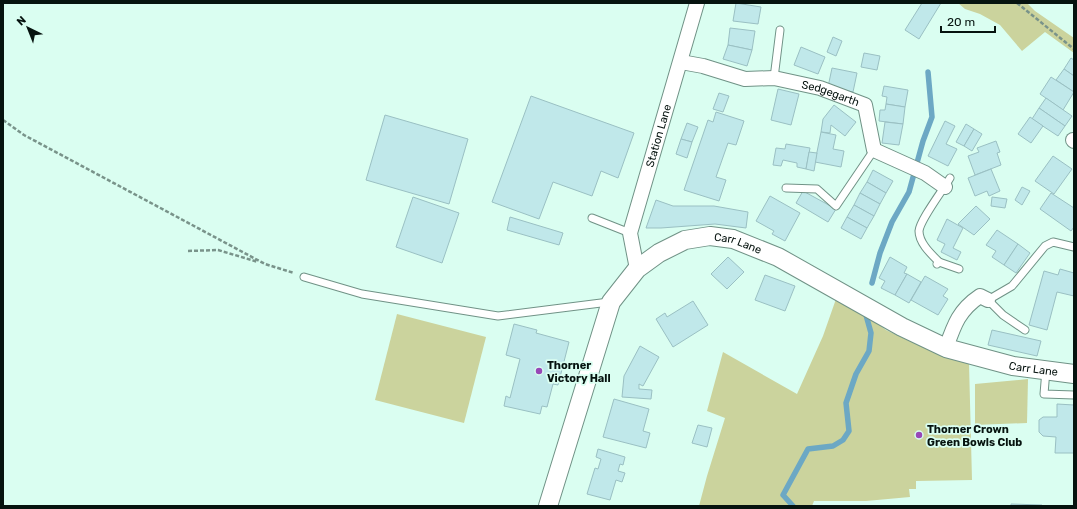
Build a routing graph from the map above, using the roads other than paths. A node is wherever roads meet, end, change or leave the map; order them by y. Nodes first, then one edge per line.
1 (697, 3) edge
2 (780, 30) dead end
3 (681, 62) junction
4 (774, 78) junction
5 (874, 150) junction
6 (948, 183) joint
7 (786, 188) dead end
8 (592, 218) dead end
9 (630, 234) junction
10 (1074, 247) edge
11 (637, 269) junction
12 (959, 269) dead end
13 (304, 276) road end
14 (988, 300) junction
15 (611, 302) junction
16 (1026, 330) dead end
17 (946, 348) junction
18 (1046, 370) junction
19 (1074, 374) edge
20 (1074, 395) edge
21 (548, 506) edge

1 - 3 street, Station Lane
2 - 4 lane
3 - 4 street, Sedgegarth
3 - 9 street, Station Lane
4 - 5 street, Sedgegarth
5 - 6 street
5 - 7 lane
6 - 12 lane
8 - 9 lane
9 - 11 street, Station Lane
10 - 14 lane
11 - 15 street, Carr Lane
11 - 17 street, Carr Lane
13 - 15 lane
14 - 16 lane
14 - 17 street
15 - 21 street, Carr Lane
17 - 18 street, Carr Lane
18 - 19 street, Carr Lane
18 - 20 lane

